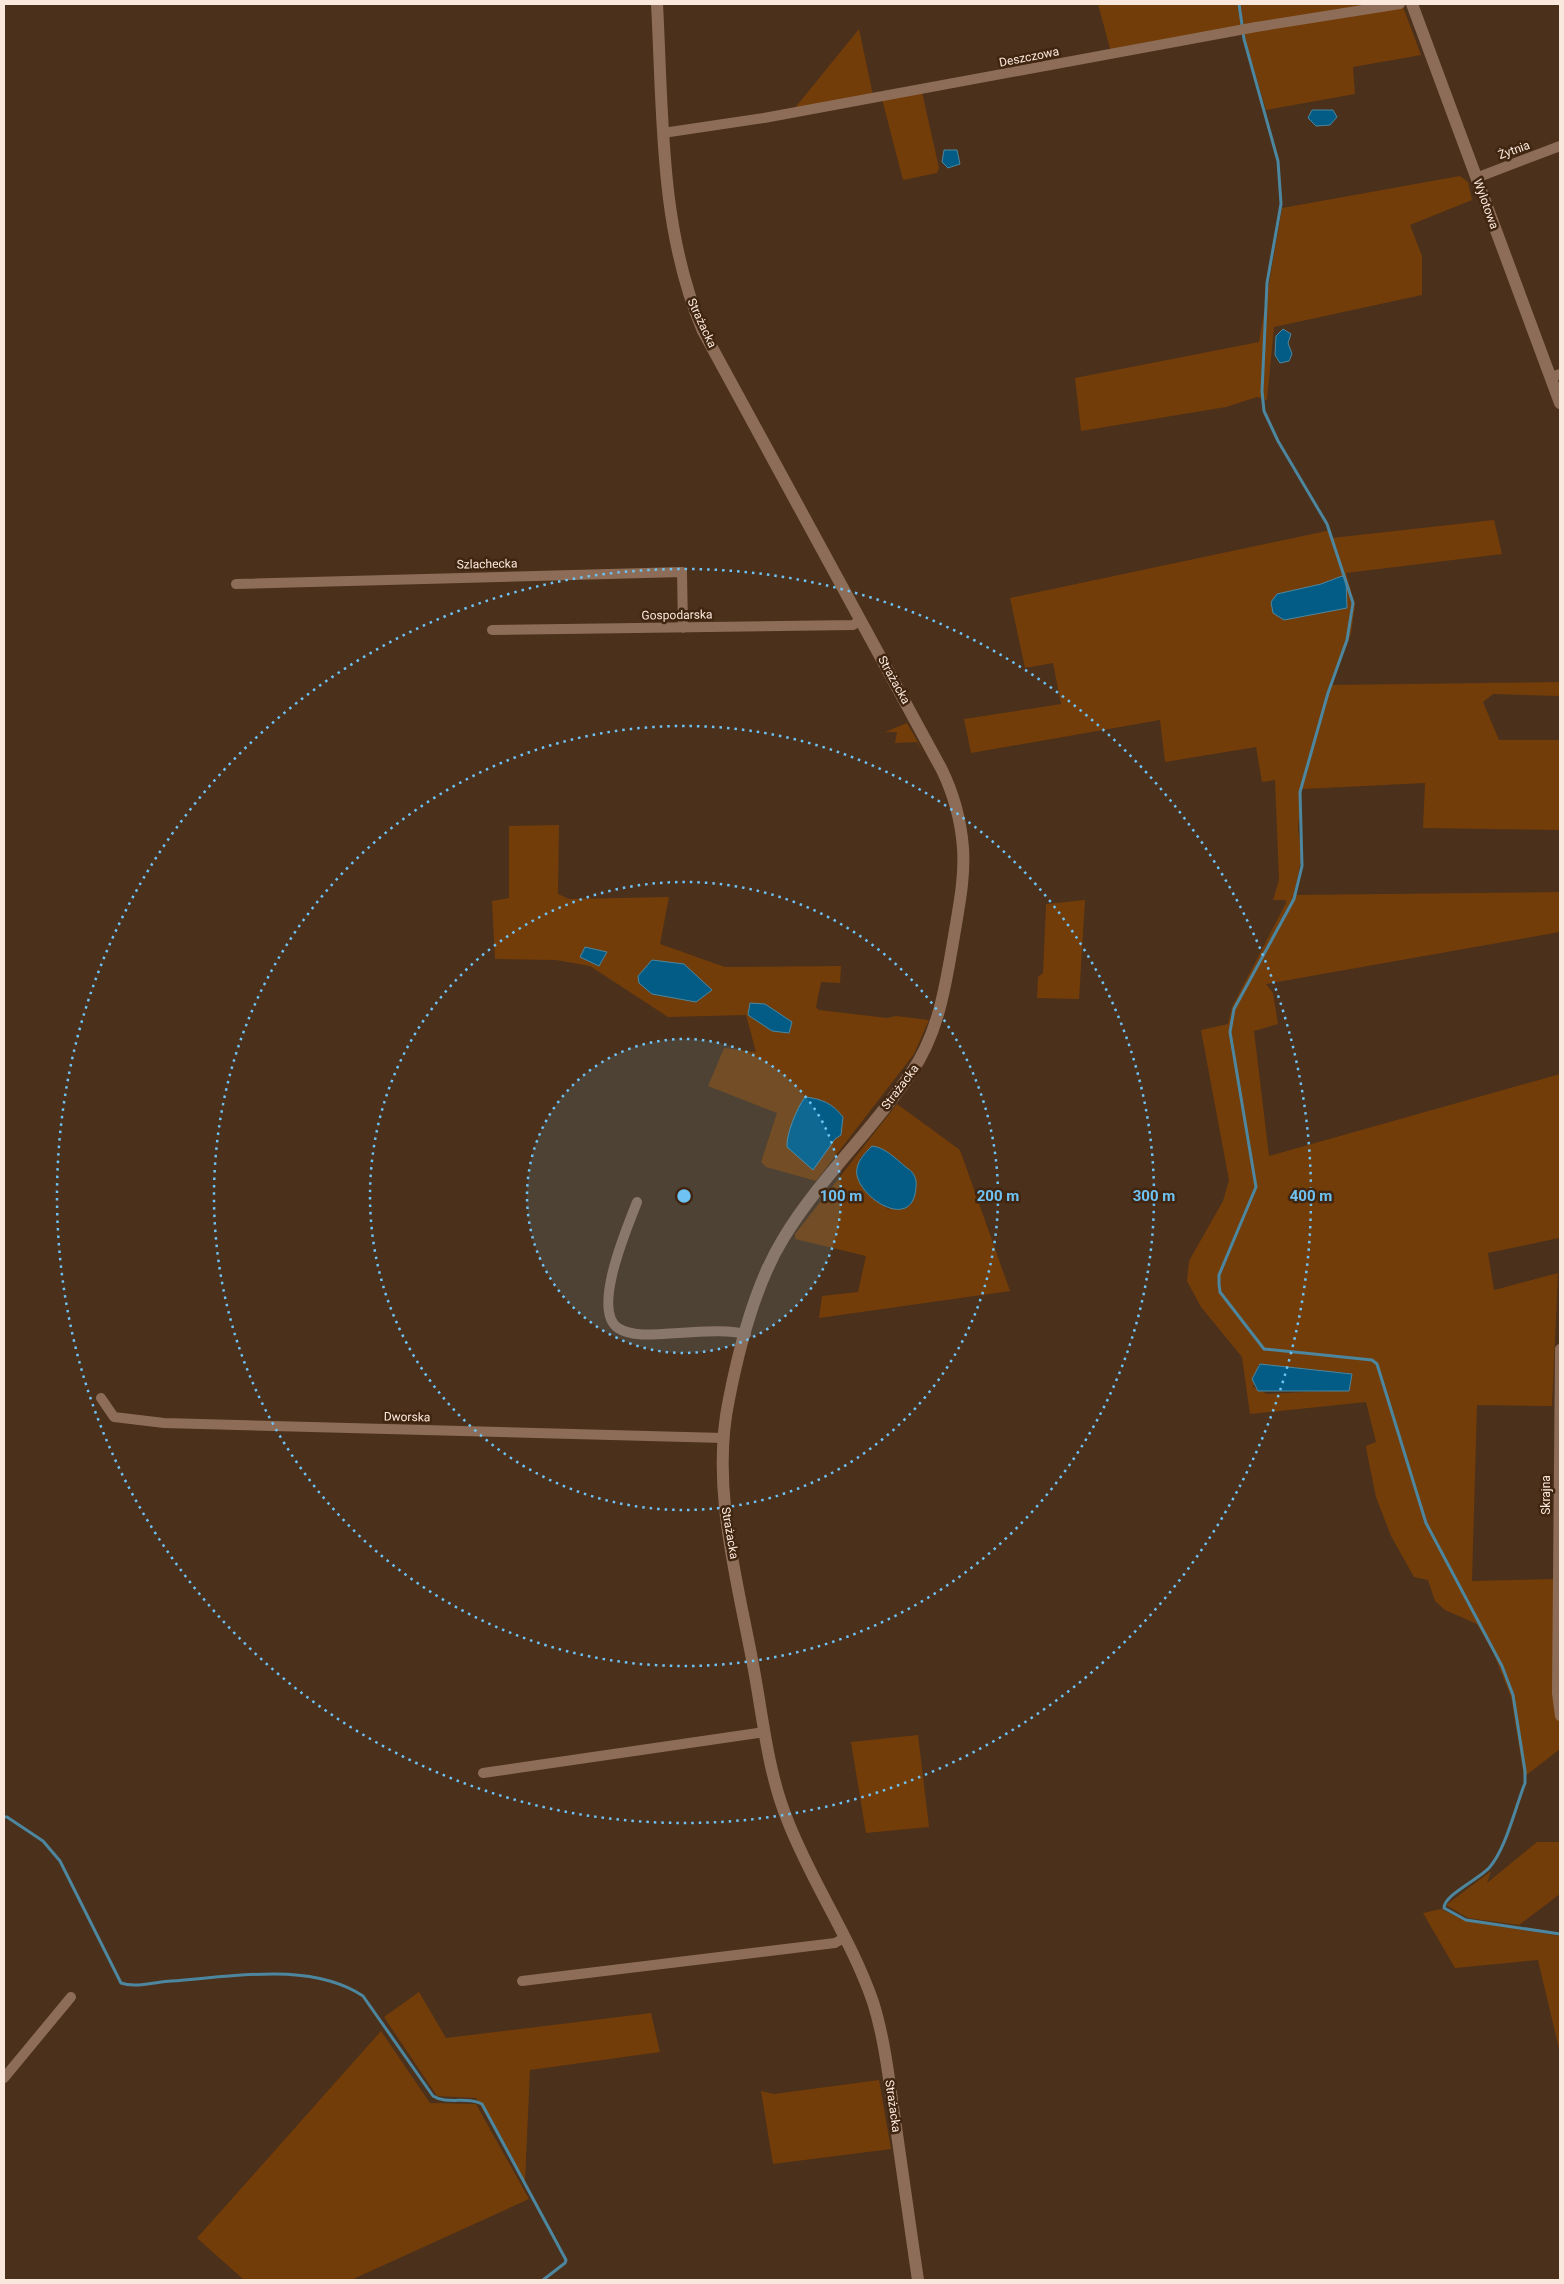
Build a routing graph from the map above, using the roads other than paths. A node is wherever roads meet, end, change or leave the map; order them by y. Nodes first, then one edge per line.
1 (657, 4) edge
2 (1400, 4) edge
3 (1412, 4) edge
4 (663, 133) junction
5 (1560, 146) edge
6 (1476, 178) junction
7 (1555, 376) edge
8 (1560, 403) edge
9 (236, 584) dead end
10 (861, 620) junction
11 (683, 628) junction
12 (492, 630) dead end
13 (637, 1202) dead end
14 (746, 1334) junction
15 (1560, 1348) edge
16 (101, 1398) dead end
17 (723, 1438) junction
18 (1559, 1642) edge
19 (1560, 1716) edge
20 (765, 1732) junction
21 (483, 1773) dead end
22 (844, 1938) junction
23 (522, 1981) dead end
24 (71, 1997) dead end
25 (4, 2078) edge
26 (918, 2280) edge

1 - 4 street, Strażacka
2 - 4 street, Deszczowa
3 - 6 street, Wylotowa
4 - 10 street, Strażacka
5 - 6 street, Żytnia
6 - 7 street, Wylotowa
7 - 8 street, Wylotowa
9 - 11 street, Szlachecka
10 - 11 street, Gospodarska
10 - 14 street, Strażacka
11 - 12 street, Gospodarska
13 - 14 street
14 - 17 street, Strażacka
15 - 18 street, Skrajna
16 - 17 street, Dworska
17 - 20 street, Strażacka
18 - 19 street, Skrajna
20 - 21 street
20 - 22 street, Strażacka
22 - 23 street
22 - 26 street, Strażacka
24 - 25 street

